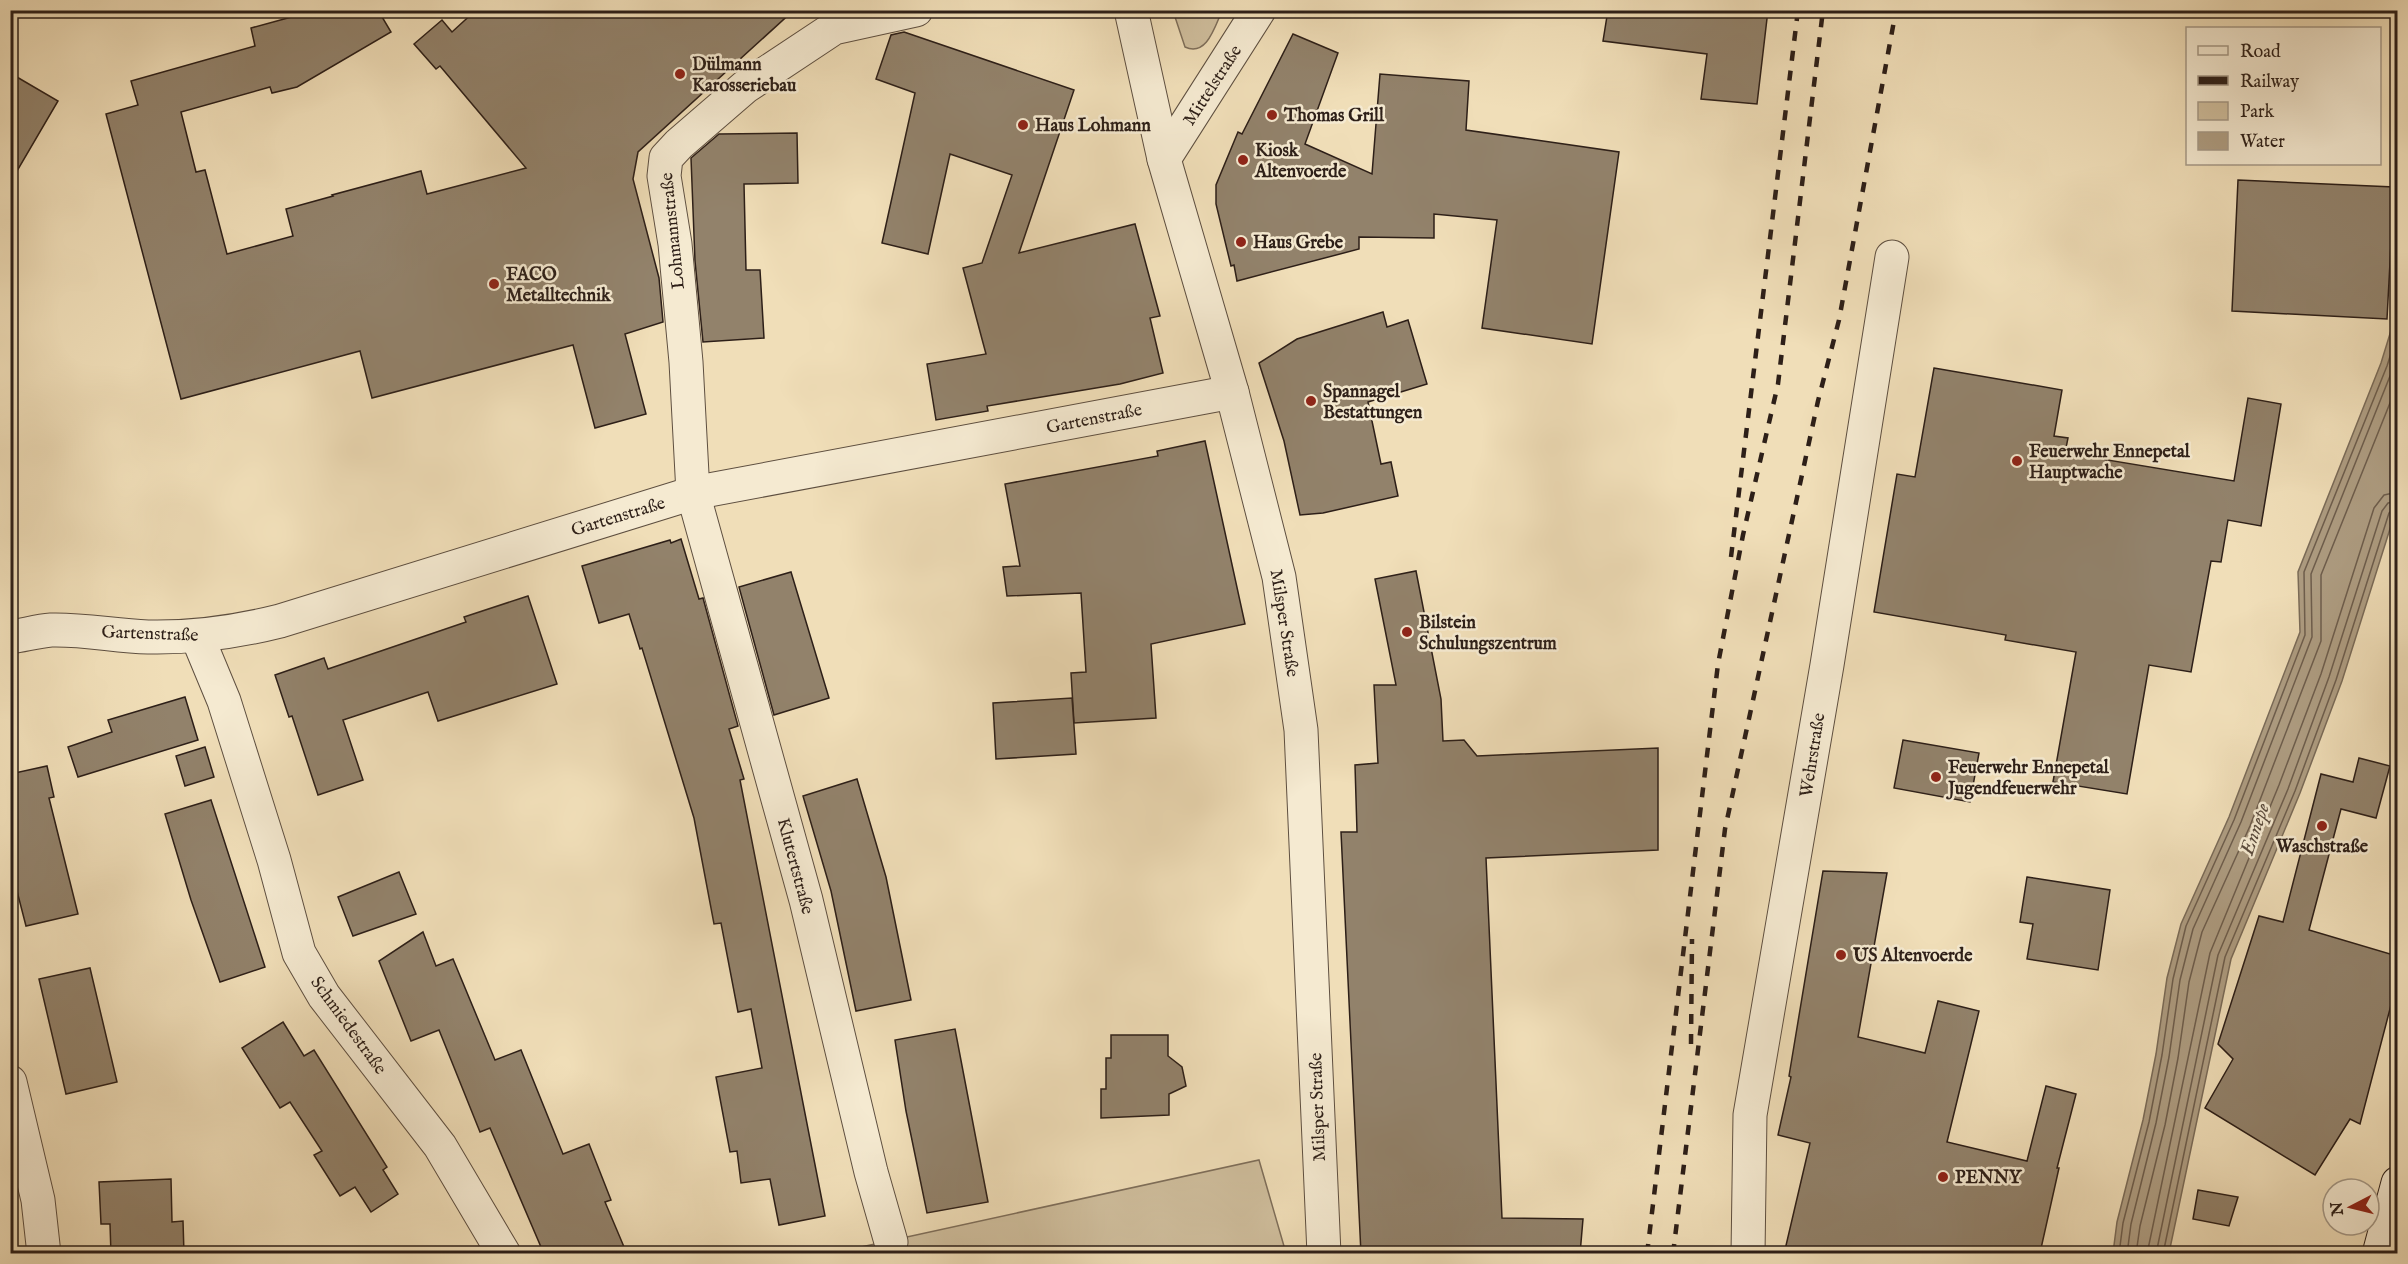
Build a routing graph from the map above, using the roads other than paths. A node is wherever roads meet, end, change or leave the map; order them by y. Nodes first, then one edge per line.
1 (916, 10) edge
2 (1131, 10) edge
3 (1259, 10) edge
4 (1164, 159) junction
5 (1892, 257) dead end
6 (1232, 392) junction
7 (693, 493) junction
8 (197, 636) junction
9 (10, 637) edge
10 (10, 1082) edge
11 (2397, 1183) edge
12 (891, 1242) dead end
13 (44, 1254) edge
14 (504, 1254) edge
15 (1324, 1254) edge
16 (1748, 1254) edge
17 (2379, 1254) edge

1 - 7 street, Lohmannstraße
2 - 4 street, Milsper Straße
3 - 4 street, Mittelstraße
4 - 6 street, Milsper Straße
5 - 16 street, Wehrstraße
6 - 7 street, Gartenstraße
6 - 15 street, Milsper Straße
7 - 8 street, Gartenstraße
7 - 12 street, Klutertstraße
8 - 9 street, Gartenstraße
8 - 14 street, Schmiedestraße
10 - 13 street
11 - 17 street

